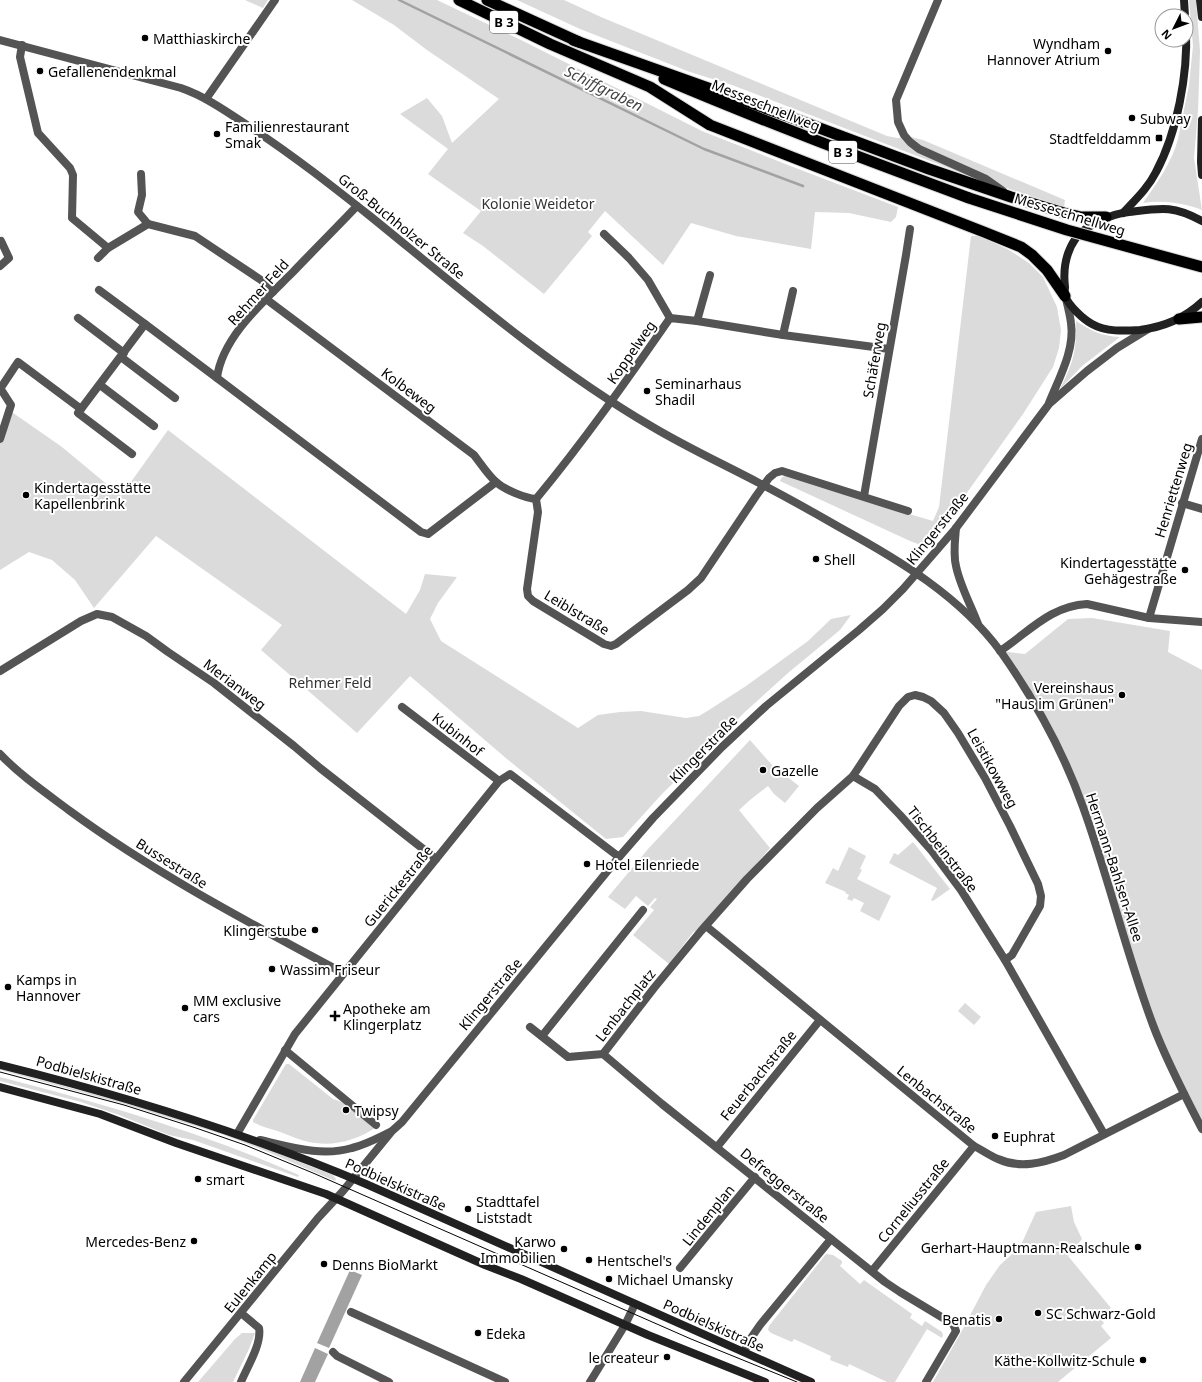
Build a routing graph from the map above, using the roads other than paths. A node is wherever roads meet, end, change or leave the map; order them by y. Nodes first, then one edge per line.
1 (275, 0) edge
2 (459, 0) edge
3 (487, 0) edge
4 (938, 0) edge
5 (1200, 0) edge
6 (1202, 17) edge
7 (0, 40) edge
8 (573, 40) junction
9 (22, 46) junction
10 (1187, 48) edge
11 (650, 87) junction
12 (206, 99) junction
13 (718, 102) junction
14 (1202, 120) edge
15 (141, 174) dead end
16 (1202, 175) edge
17 (1011, 197) junction
18 (357, 206) junction
19 (1123, 213) junction
20 (1106, 217) junction
21 (1202, 221) edge
22 (148, 224) junction
23 (910, 229) dead end
24 (604, 234) dead end
25 (1, 241) dead end
26 (108, 248) junction
27 (98, 258) dead end
28 (0, 266) edge
29 (1202, 267) edge
30 (710, 276) dead end
31 (99, 290) dead end
32 (793, 291) dead end
33 (273, 292) junction
34 (1065, 296) junction
35 (266, 299) junction
36 (1202, 302) edge
37 (1202, 317) edge
38 (78, 318) dead end
39 (670, 318) junction
40 (1179, 319) junction
41 (697, 320) junction
42 (145, 324) junction
43 (1148, 329) junction
44 (783, 335) junction
45 (889, 349) junction
46 (122, 355) junction
47 (217, 378) junction
48 (100, 385) junction
49 (0, 388) edge
50 (175, 398) dead end
51 (612, 402) junction
52 (1049, 404) junction
53 (81, 409) junction
54 (154, 426) dead end
55 (0, 439) edge
56 (1202, 439) edge
57 (132, 454) dead end
58 (496, 482) junction
59 (763, 486) junction
60 (864, 496) junction
61 (536, 499) junction
62 (1182, 503) junction
63 (1202, 509) edge
64 (908, 511) dead end
65 (956, 528) junction
66 (917, 574) junction
67 (1149, 618) junction
68 (1202, 622) edge
69 (979, 627) junction
70 (1000, 651) junction
71 (0, 671) edge
72 (402, 707) dead end
73 (0, 754) edge
74 (853, 776) junction
75 (499, 781) junction
76 (620, 857) junction
77 (436, 859) junction
78 (643, 910) dead end
79 (706, 926) junction
80 (1005, 960) junction
81 (343, 973) junction
82 (820, 1020) junction
83 (530, 1027) dead end
84 (542, 1036) junction
85 (285, 1050) junction
86 (603, 1054) junction
87 (0, 1065) edge
88 (0, 1087) edge
89 (1184, 1094) junction
90 (376, 1125) dead end
91 (1202, 1129) edge
92 (392, 1131) junction
93 (237, 1134) junction
94 (1104, 1134) junction
95 (974, 1146) junction
96 (717, 1147) junction
97 (755, 1177) junction
98 (353, 1179) junction
99 (336, 1198) junction
100 (831, 1238) junction
101 (680, 1268) dead end
102 (872, 1271) junction
103 (635, 1304) junction
104 (351, 1312) dead end
105 (241, 1313) junction
106 (625, 1325) junction
107 (333, 1352) dead end
108 (744, 1352) junction
109 (184, 1382) edge
110 (241, 1382) edge
111 (389, 1382) edge
112 (505, 1382) edge
113 (590, 1382) edge
114 (765, 1382) edge
115 (811, 1382) edge
116 (926, 1382) edge

1 - 12 street
2 - 11 highway, B 3
3 - 8 highway, Messeschnellweg / B 3
4 - 17 street
5 - 6 main road
7 - 9 street, Groß-Buchholzer Straße
8 - 13 highway, Messeschnellweg / B 3
8 - 17 highway
9 - 12 street, Groß-Buchholzer Straße
9 - 26 street
10 - 19 main road
11 - 13 highway
11 - 34 highway
12 - 18 street, Groß-Buchholzer Straße
13 - 29 highway, Messeschnellweg / B 3, bridge
14 - 16 main road
15 - 22 street
17 - 20 highway
18 - 33 street, Rehmer Feld
18 - 51 street, Groß-Buchholzer Straße
19 - 20 main road
19 - 21 main road
20 - 34 main road
22 - 26 street
22 - 33 street
23 - 45 street, Schäferweg
24 - 39 street, Koppelweg
25 - 28 street
26 - 27 street
30 - 41 street
31 - 42 street
32 - 44 street
33 - 35 street, Rehmer Feld
34 - 43 main road
34 - 52 street, Klingerstraße
35 - 47 street, Rehmer Feld
35 - 58 street, Kolbeweg
36 - 40 main road
37 - 40 highway
38 - 46 street
39 - 41 street, Koppelweg
39 - 51 street, Koppelweg
40 - 43 main road
41 - 44 street, Koppelweg
42 - 46 street
42 - 47 street
43 - 52 street, Klingerstraße
44 - 45 street, Koppelweg
45 - 60 street, Schäferweg
46 - 48 street
46 - 50 street
47 - 58 street
48 - 53 street
48 - 54 street
49 - 53 street
49 - 55 street
51 - 59 street, Groß-Buchholzer Straße
51 - 61 street
52 - 65 street, Klingerstraße
53 - 57 street
56 - 62 street, Henriettenweg
58 - 61 street, Kolbeweg
59 - 60 street
59 - 61 street, Leiblstraße
59 - 66 street, Groß-Buchholzer Straße
60 - 64 street
62 - 63 street
62 - 67 street, Henriettenweg
65 - 66 street, Klingerstraße
65 - 69 street, Hermann-Bahlsen-Allee
66 - 69 street, Hermann-Bahlsen-Allee
66 - 76 street, Klingerstraße
67 - 68 street
67 - 70 street
69 - 70 street, Hermann-Bahlsen-Allee
70 - 89 street, Hermann-Bahlsen-Allee
71 - 77 street, Merianweg
72 - 75 street, Kubinhof
73 - 81 street, Bussestraße
74 - 79 street
74 - 80 street, Tischbeinstraße
74 - 80 street, Leistikowweg
75 - 76 street
75 - 77 street, Guerickestraße
76 - 92 street, Klingerstraße
77 - 81 street, Guerickestraße
78 - 84 street
79 - 82 street, Lenbachstraße
79 - 86 street, Lenbachplatz
80 - 94 street, Tischbeinstraße
81 - 85 street, Guerickestraße
82 - 95 street, Lenbachstraße
82 - 96 street, Feuerbachstraße
83 - 84 street, Lenbachplatz
84 - 86 street, Lenbachplatz
85 - 90 street
85 - 93 street, Guerickestraße
86 - 96 street, Defreggerstraße
87 - 93 main road, Podbielskistraße
88 - 99 main road
89 - 91 street, Hermann-Bahlsen-Allee
89 - 94 street, Lenbachstraße
92 - 93 street, Klingerstraße
92 - 98 street, Klingerstraße
93 - 98 main road, Podbielskistraße
94 - 95 street, Lenbachstraße
95 - 102 street, Corneliusstraße
96 - 97 street, Defreggerstraße
97 - 100 street, Defreggerstraße
97 - 101 street, Lindenplan
98 - 99 street, Klingerstraße
98 - 103 main road, Podbielskistraße
99 - 105 street, Eulenkamp
99 - 106 main road
100 - 102 street, Defreggerstraße
100 - 108 street
102 - 116 street, Defreggerstraße
103 - 106 street
103 - 108 main road, Podbielskistraße
104 - 112 street
105 - 109 street, Eulenkamp
105 - 110 street
106 - 113 street
106 - 114 main road
107 - 111 street
108 - 115 main road, Podbielskistraße

